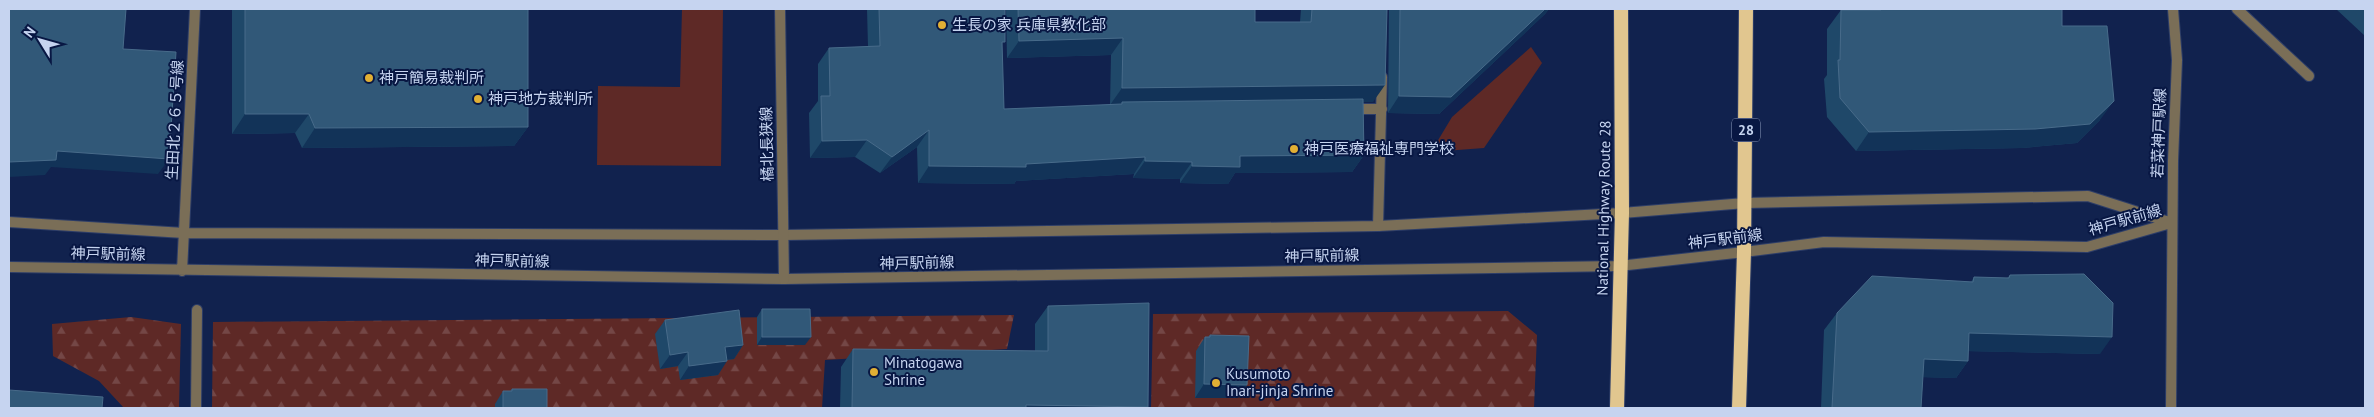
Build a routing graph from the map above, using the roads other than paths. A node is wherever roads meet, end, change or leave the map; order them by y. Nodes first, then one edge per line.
1 (195, 9) edge
2 (780, 9) edge
3 (1621, 9) edge
4 (1746, 9) edge
5 (2173, 9) edge
6 (2237, 9) edge
7 (1382, 63) edge
8 (2309, 76) dead end
9 (1343, 109) edge
10 (1382, 109) junction
11 (1745, 203) junction
12 (1622, 213) junction
13 (9, 222) edge
14 (2172, 223) junction
15 (1378, 226) junction
16 (184, 233) junction
17 (783, 235) junction
18 (1744, 252) junction
19 (1619, 266) junction
20 (9, 267) edge
21 (182, 271) junction
22 (784, 279) junction
23 (197, 310) dead end
24 (196, 408) edge
25 (1617, 408) edge
26 (1739, 408) edge
27 (2171, 408) edge

1 - 16 street, 生田北２６５号線
2 - 17 street, 橘北長狭線
3 - 12 highway, National Highway Route 28
4 - 11 highway, 28
5 - 14 street, 若菜神戸駅線
6 - 8 street
7 - 10 street
9 - 10 street
10 - 15 street
11 - 12 street, 神戸駅前線
11 - 14 street, 神戸駅前線
11 - 18 highway, 28
12 - 15 street, 神戸駅前線
12 - 19 highway, National Highway Route 28
13 - 16 street, 神戸駅前線
14 - 18 street, 神戸駅前線
14 - 27 street, 若菜神戸駅線
15 - 17 street, 神戸駅前線
16 - 17 street, 神戸駅前線
16 - 21 street, 生田北２６５号線
17 - 22 street, 橘北長狭線
18 - 19 street, 神戸駅前線
18 - 26 highway, 28
19 - 22 street, 神戸駅前線
19 - 25 highway, National Highway Route 28
20 - 21 street, 神戸駅前線
21 - 22 street, 神戸駅前線
23 - 24 street

